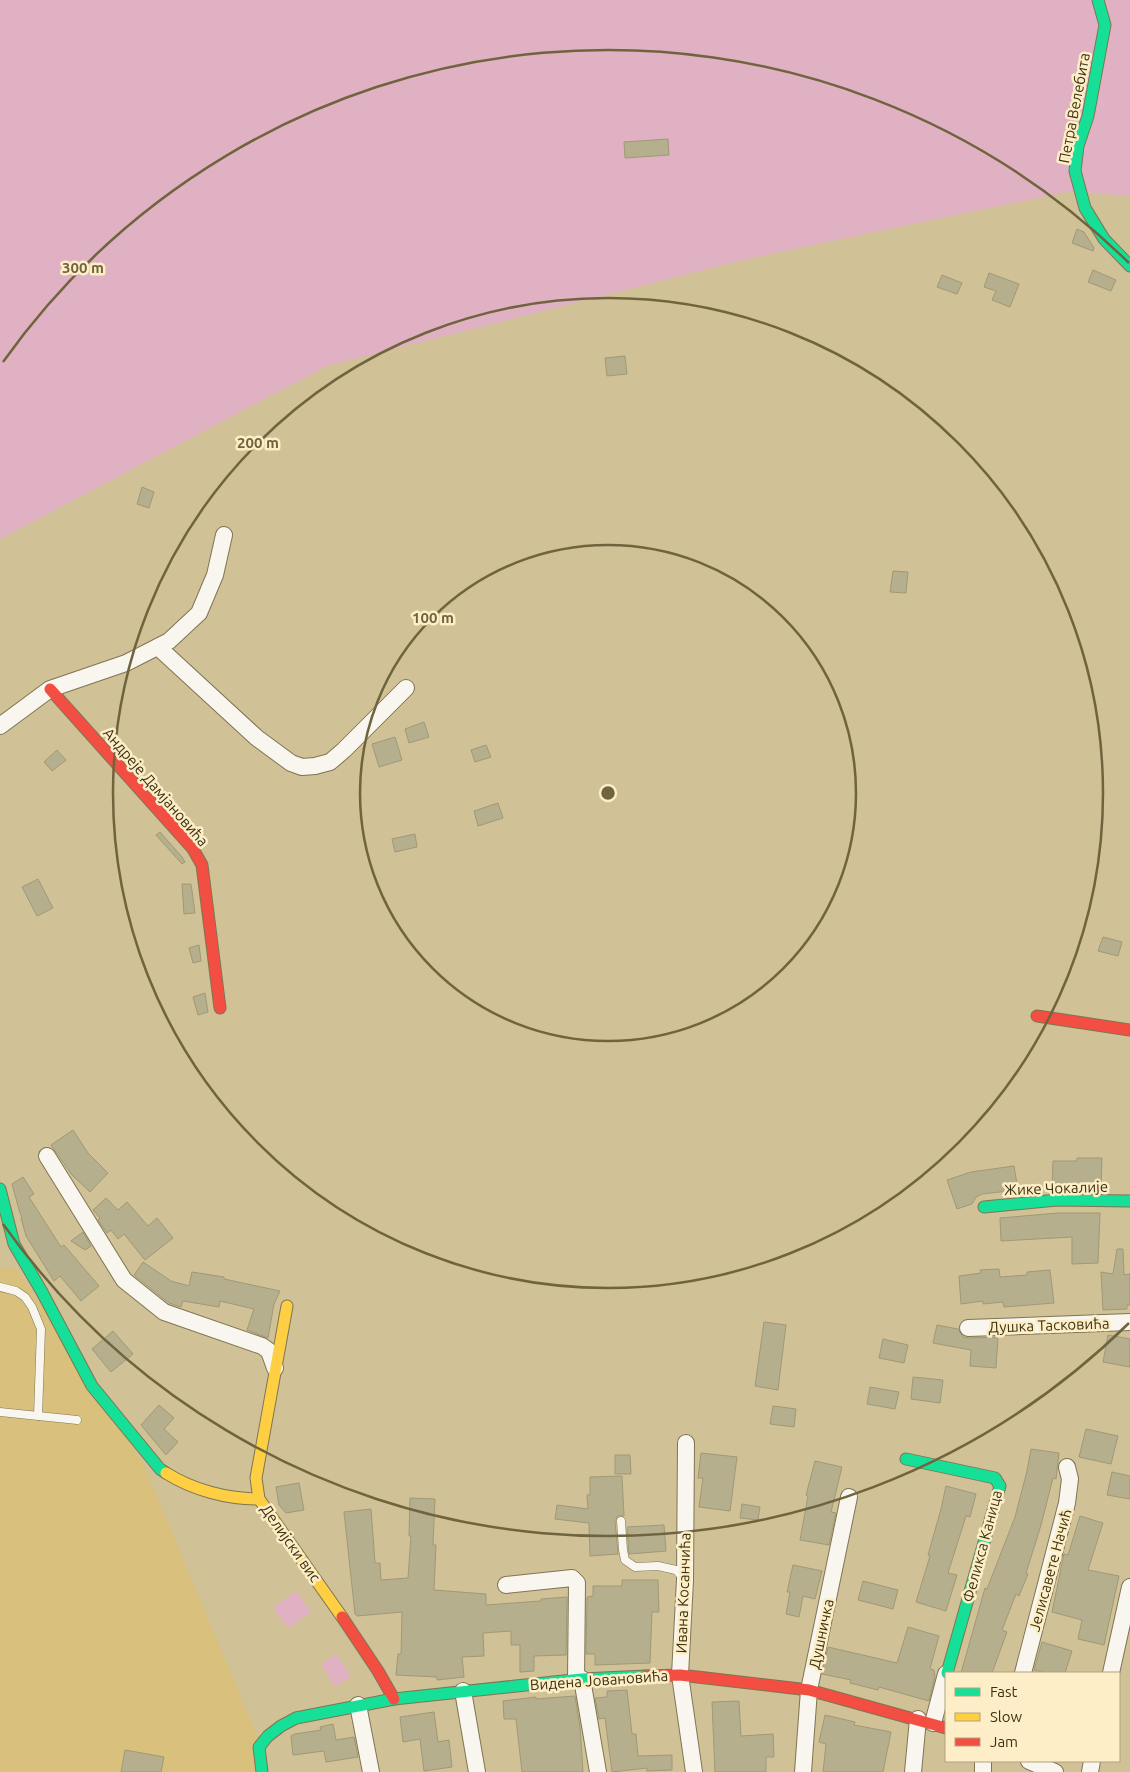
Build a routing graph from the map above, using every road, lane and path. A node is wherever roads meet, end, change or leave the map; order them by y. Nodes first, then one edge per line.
1 (1098, 0) edge
2 (1130, 266) edge
3 (224, 536) dead end
4 (158, 647) junction
5 (406, 688) dead end
6 (50, 689) junction
7 (0, 726) edge
8 (220, 1008) dead end
9 (1037, 1016) dead end
10 (1130, 1030) edge
11 (47, 1156) dead end
12 (0, 1189) edge
13 (1130, 1201) edge
14 (984, 1207) dead end
15 (0, 1287) edge
16 (287, 1306) dead end
17 (1130, 1322) edge
18 (968, 1328) dead end
19 (275, 1368) junction
20 (0, 1412) edge
21 (38, 1416) junction
22 (77, 1420) dead end
23 (686, 1443) dead end
24 (906, 1458) dead end
25 (1068, 1467) dead end
26 (849, 1497) dead end
27 (259, 1499) junction
28 (621, 1521) dead end
29 (685, 1580) junction
30 (506, 1585) dead end
31 (1130, 1586) edge
32 (947, 1672) edge
33 (1023, 1672) edge
34 (1111, 1672) edge
35 (680, 1675) junction
36 (945, 1678) edge
37 (579, 1679) junction
38 (809, 1690) junction
39 (463, 1691) junction
40 (394, 1699) junction
41 (358, 1705) junction
42 (932, 1723) edge
43 (1031, 1762) edge
44 (262, 1772) edge
45 (372, 1772) edge
46 (477, 1772) edge
47 (598, 1772) edge
48 (694, 1772) edge
49 (803, 1772) edge
50 (914, 1772) edge
51 (1055, 1772) edge

1 - 2 street, Петра Велебита
3 - 4 street
4 - 5 street
4 - 6 street
6 - 7 street
6 - 8 street, Андреје Дамјановића
9 - 10 street
11 - 19 street
12 - 27 street
13 - 14 street, Жике Чокалије
15 - 21 lane
16 - 19 street, Делијски вис
17 - 18 street, Душка Тасковића
19 - 27 street, Делијски вис
20 - 21 lane
21 - 22 lane
23 - 29 street, Ивана Косанчића
24 - 32 street, Феликса Каница
25 - 33 street, Јелисавете Начић
26 - 38 street, Душничка
27 - 40 street, Делијски вис
28 - 29 lane
29 - 35 street, Ивана Косанчића
30 - 37 street
31 - 34 street
35 - 37 street, Видена Јовановића
35 - 38 street, Видена Јовановића
35 - 48 street, Ивана Косанчића
36 - 42 street, Феликса Каница
37 - 39 street, Видена Јовановића
37 - 47 street
38 - 42 street, Видена Јовановића
38 - 49 street, Душничка
39 - 40 street, Видена Јовановића
39 - 46 street
40 - 41 street, Видена Јовановића
41 - 44 street, Видена Јовановића
41 - 45 street
42 - 50 street, Феликса Каница
43 - 51 street

